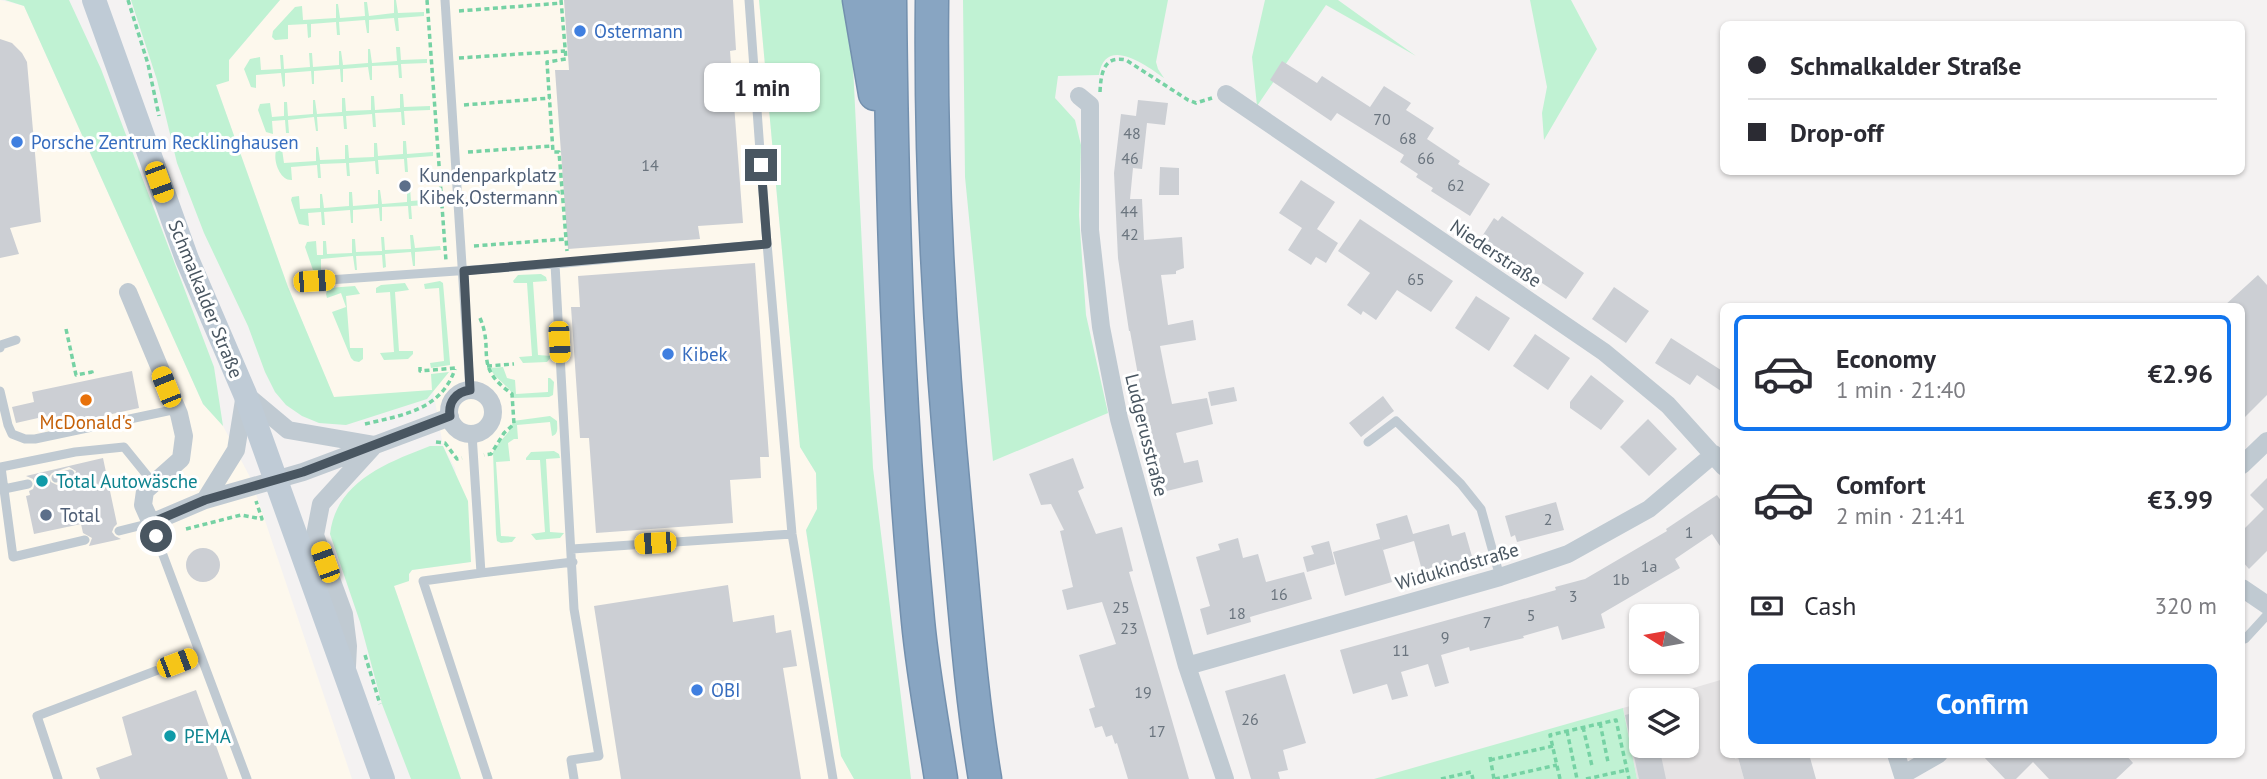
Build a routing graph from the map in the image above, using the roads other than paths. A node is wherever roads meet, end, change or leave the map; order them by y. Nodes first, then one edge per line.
1 (94, 0) edge
2 (445, 0) edge
3 (749, 0) edge
4 (859, 0) edge
5 (890, 0) edge
6 (932, 0) edge
7 (1226, 94) road end
8 (1084, 101) road end
9 (892, 196) junction
10 (767, 244) junction
11 (555, 264) junction
12 (464, 271) junction
13 (314, 281) dead end
14 (128, 292) dead end
15 (16, 340) dead end
16 (0, 348) edge
17 (470, 390) junction
18 (0, 391) edge
19 (246, 394) junction
20 (177, 409) junction
21 (450, 416) junction
22 (472, 433) junction
23 (2267, 441) edge
24 (1368, 442) dead end
25 (375, 444) junction
26 (75, 452) junction
27 (1719, 461) edge
28 (78, 463) dead end
29 (2245, 463) edge
30 (70, 474) dead end
31 (56, 478) dead end
32 (276, 480) junction
33 (28, 484) dead end
34 (154, 484) junction
35 (4, 489) junction
36 (205, 500) junction
37 (151, 523) junction
38 (119, 531) dead end
39 (792, 534) junction
40 (85, 540) dead end
41 (572, 549) junction
42 (573, 562) junction
43 (481, 573) junction
44 (1500, 577) junction
45 (2245, 590) edge
46 (2267, 605) edge
47 (2267, 615) edge
48 (2245, 639) dead end
49 (200, 654) junction
50 (1187, 666) junction
51 (347, 674) junction
52 (1897, 758) edge
53 (1934, 758) edge
54 (1904, 777) edge
55 (58, 779) edge
56 (247, 779) edge
57 (383, 779) edge
58 (488, 779) edge
59 (574, 779) edge
60 (833, 779) edge
61 (941, 779) edge
62 (985, 779) edge
63 (1225, 779) edge

1 - 19 main road, Schmalkalder Straße
2 - 12 lane
3 - 10 lane
4 - 9 highway
5 - 9 highway
6 - 62 highway
7 - 27 street, Niederstraße
8 - 50 street, Ludgerusstraße
9 - 61 highway
10 - 11 lane
10 - 39 lane
11 - 12 lane
11 - 41 lane
12 - 13 lane
12 - 17 lane
14 - 20 street
15 - 16 lane
17 - 21 street
17 - 22 street
18 - 20 lane
19 - 25 street
19 - 32 main road, Schmalkalder Straße
19 - 36 street
20 - 34 street
21 - 22 street
21 - 25 street
22 - 43 lane
23 - 29 street
24 - 44 lane
25 - 32 street
25 - 51 street
26 - 28 lane
26 - 34 lane
26 - 35 lane
27 - 44 street, Widukindstraße
30 - 31 lane
32 - 36 street
32 - 51 main road, Schmalkalder Straße
33 - 35 lane
34 - 37 street
35 - 40 lane
36 - 37 street
37 - 38 lane
37 - 49 lane
39 - 41 lane
39 - 60 lane
41 - 42 lane
42 - 43 lane
42 - 59 lane
43 - 58 lane
44 - 50 street, Widukindstraße
45 - 46 street
47 - 48 lane
49 - 55 lane
49 - 56 lane
50 - 63 street, Ludgerusstraße
51 - 57 main road, Schmalkalder Straße
52 - 54 street
53 - 54 street

